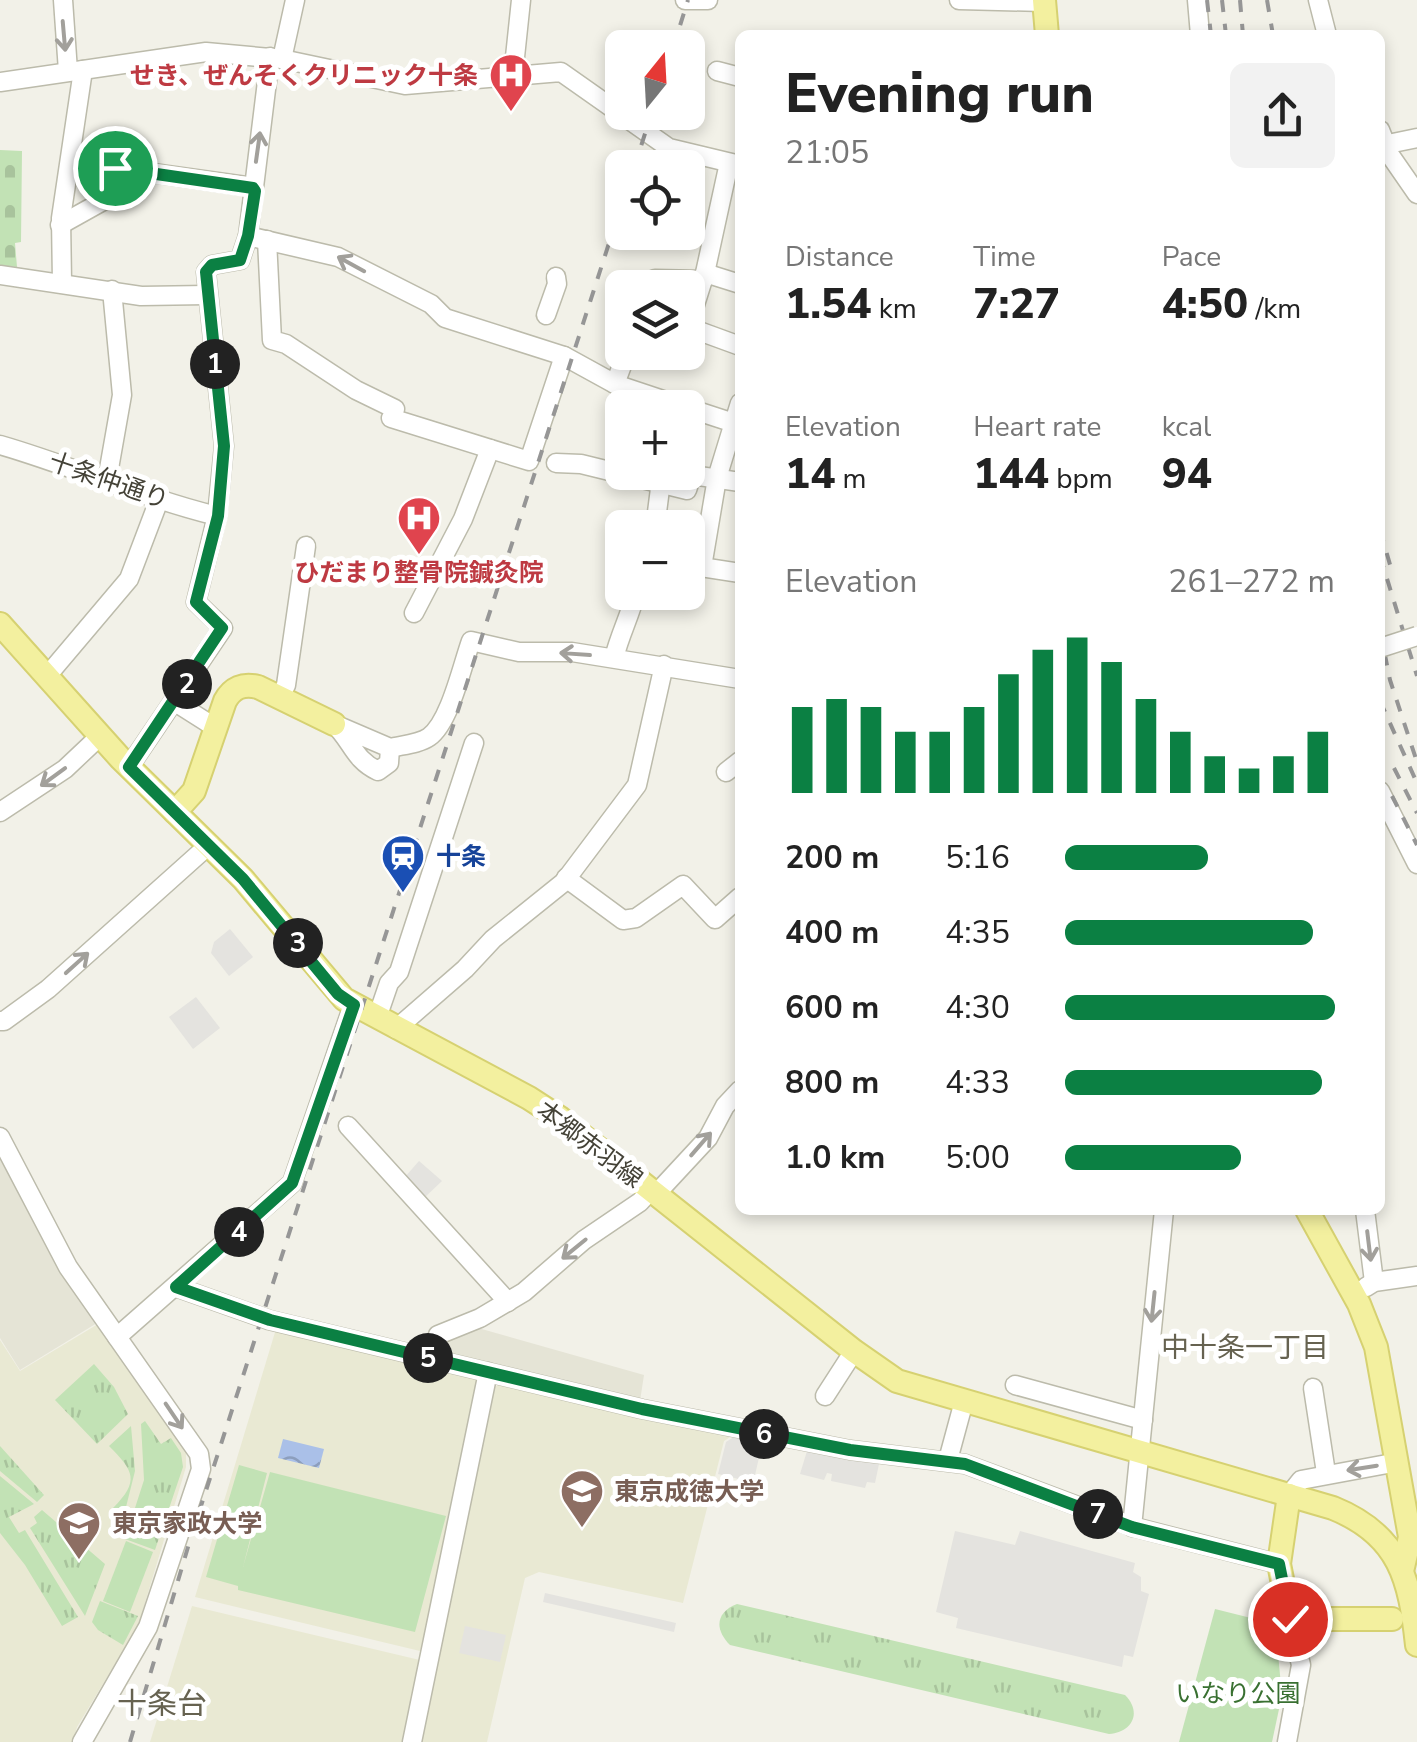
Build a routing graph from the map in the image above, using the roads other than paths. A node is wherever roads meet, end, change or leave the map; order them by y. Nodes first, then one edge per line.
1 (63, 0) edge
2 (295, 0) edge
3 (521, 0) edge
4 (685, 0) edge
5 (708, 0) edge
6 (959, 0) edge
7 (1196, 0) edge
8 (1318, 0) edge
9 (1044, 1) edge
10 (1047, 30) edge
11 (1199, 30) edge
12 (1326, 30) edge
13 (276, 58) junction
14 (75, 70) junction
15 (717, 71) dead end
16 (512, 76) junction
17 (735, 76) edge
18 (0, 82) edge
19 (1385, 137) edge
20 (1417, 138) edge
21 (1385, 140) edge
22 (735, 161) edge
23 (735, 165) edge
24 (253, 188) junction
25 (1417, 194) edge
26 (60, 226) junction
27 (248, 236) junction
28 (268, 240) junction
29 (705, 273) edge
30 (0, 275) edge
31 (556, 277) dead end
32 (705, 277) edge
33 (62, 282) junction
34 (735, 283) edge
35 (112, 290) junction
36 (207, 296) junction
37 (546, 316) dead end
38 (705, 334) edge
39 (735, 344) edge
40 (564, 356) junction
41 (620, 370) edge
42 (615, 384) junction
43 (633, 390) edge
44 (705, 414) edge
45 (735, 423) edge
46 (735, 430) edge
47 (0, 445) edge
48 (490, 449) junction
49 (556, 463) dead end
50 (605, 468) edge
51 (705, 476) edge
52 (718, 478) junction
53 (106, 480) junction
54 (735, 481) edge
55 (159, 500) junction
56 (218, 516) junction
57 (705, 528) edge
58 (306, 546) dead end
59 (705, 567) edge
60 (735, 571) edge
61 (632, 610) edge
62 (414, 613) dead end
63 (0, 624) edge
64 (1417, 636) edge
65 (1385, 646) edge
66 (614, 658) junction
67 (664, 665) junction
68 (47, 676) junction
69 (735, 678) edge
70 (280, 698) junction
71 (175, 702) junction
72 (334, 724) joint
73 (216, 728) junction
74 (100, 736) junction
75 (474, 744) dead end
76 (129, 767) junction
77 (1385, 802) edge
78 (0, 812) edge
79 (175, 812) junction
80 (210, 844) junction
81 (1417, 864) edge
82 (566, 878) junction
83 (735, 902) edge
84 (354, 1005) junction
85 (0, 1021) edge
86 (387, 1023) junction
87 (735, 1095) edge
88 (348, 1126) dead end
89 (0, 1137) edge
90 (654, 1192) junction
91 (1163, 1215) edge
92 (1310, 1215) edge
93 (1366, 1215) edge
94 (1417, 1276) edge
95 (1374, 1282) junction
96 (176, 1287) junction
97 (1354, 1296) junction
98 (508, 1302) junction
99 (118, 1337) junction
100 (854, 1350) junction
101 (432, 1359) junction
102 (488, 1372) junction
103 (1015, 1385) dead end
104 (1313, 1388) dead end
105 (825, 1396) dead end
106 (964, 1401) junction
107 (1142, 1420) junction
108 (1140, 1452) junction
109 (948, 1460) junction
110 (1398, 1462) junction
111 (1326, 1473) junction
112 (1290, 1496) junction
113 (1132, 1527) junction
114 (1279, 1564) junction
115 (1403, 1568) junction
116 (1290, 1619) junction
117 (1410, 1629) edge
118 (1289, 1732) edge
119 (82, 1742) edge
120 (412, 1742) edge
121 (1301, 1742) edge

1 -> 14 street
2 - 13 street
3 - 16 street
4 - 5 street
6 - 9 street
7 - 11 street
8 - 12 street
9 - 10 main road
13 - 14 street
13 - 16 street
24 -> 13 street
14 - 18 street
14 - 26 street
15 - 17 street
16 - 22 street
19 - 20 street
21 - 25 street
23 - 29 street
24 - 26 street
24 - 27 street
26 - 33 street
27 - 28 street
27 - 36 street
40 -> 28 street
28 - 48 street
30 - 33 street
31 - 37 street
32 - 34 street
33 - 35 street
35 - 36 street
35 - 53 street
36 - 56 street
38 - 39 street
40 - 42 street
40 - 48 street
41 - 42 street
42 - 43 street
44 - 45 street
46 - 52 street
47 - 53 street, 十条仲通り
48 - 62 street
49 - 50 street
51 - 52 street
52 - 54 street
52 - 57 street
53 - 55 street, 十条仲通り
55 - 56 street, 十条仲通り
55 - 68 street
56 - 71 street
58 - 70 street
59 - 60 street
61 - 66 street
63 - 68 main road, 本郷赤羽線
64 - 65 street, bridge
66 - 67 street
66 -> 72 street
67 - 69 street
67 - 82 street
68 - 74 main road, 本郷赤羽線
70 - 72 main road
70 - 73 main road
71 - 73 street
71 - 76 street
73 - 79 main road
74 - 76 main road, 本郷赤羽線
74 -> 78 street
75 - 86 street
76 - 79 main road, 本郷赤羽線
77 - 81 street
79 - 80 main road, 本郷赤羽線
80 - 84 main road, 本郷赤羽線
85 -> 80 street
82 - 83 street
82 - 86 street
84 - 86 main road, 本郷赤羽線
84 - 96 street
86 - 90 main road, 本郷赤羽線
90 -> 87 street
88 - 98 street
89 - 99 street
90 -> 98 street
90 - 100 main road, 本郷赤羽線
91 -> 107 street
92 - 97 main road
93 -> 95 street
94 - 95 street
95 - 97 street
96 - 99 street
96 - 101 street
97 - 110 main road
98 - 101 street
99 -> 119 street
100 - 105 street
100 - 106 main road, 本郷赤羽線
101 - 102 street
102 - 109 street
102 - 120 street
103 - 107 street
104 - 111 street
106 - 108 main road, 本郷赤羽線
106 - 109 street
107 - 108 street
108 - 112 main road, 本郷赤羽線
108 - 113 street
109 - 113 street
110 -> 111 street
110 - 115 main road
111 - 112 street
112 - 114 main road
112 - 115 main road, 本郷赤羽線
113 - 114 street
114 - 116 main road
115 - 117 main road, 本郷赤羽線
116 - 117 main road, 本郷赤羽線
116 - 118 street
118 - 121 street

